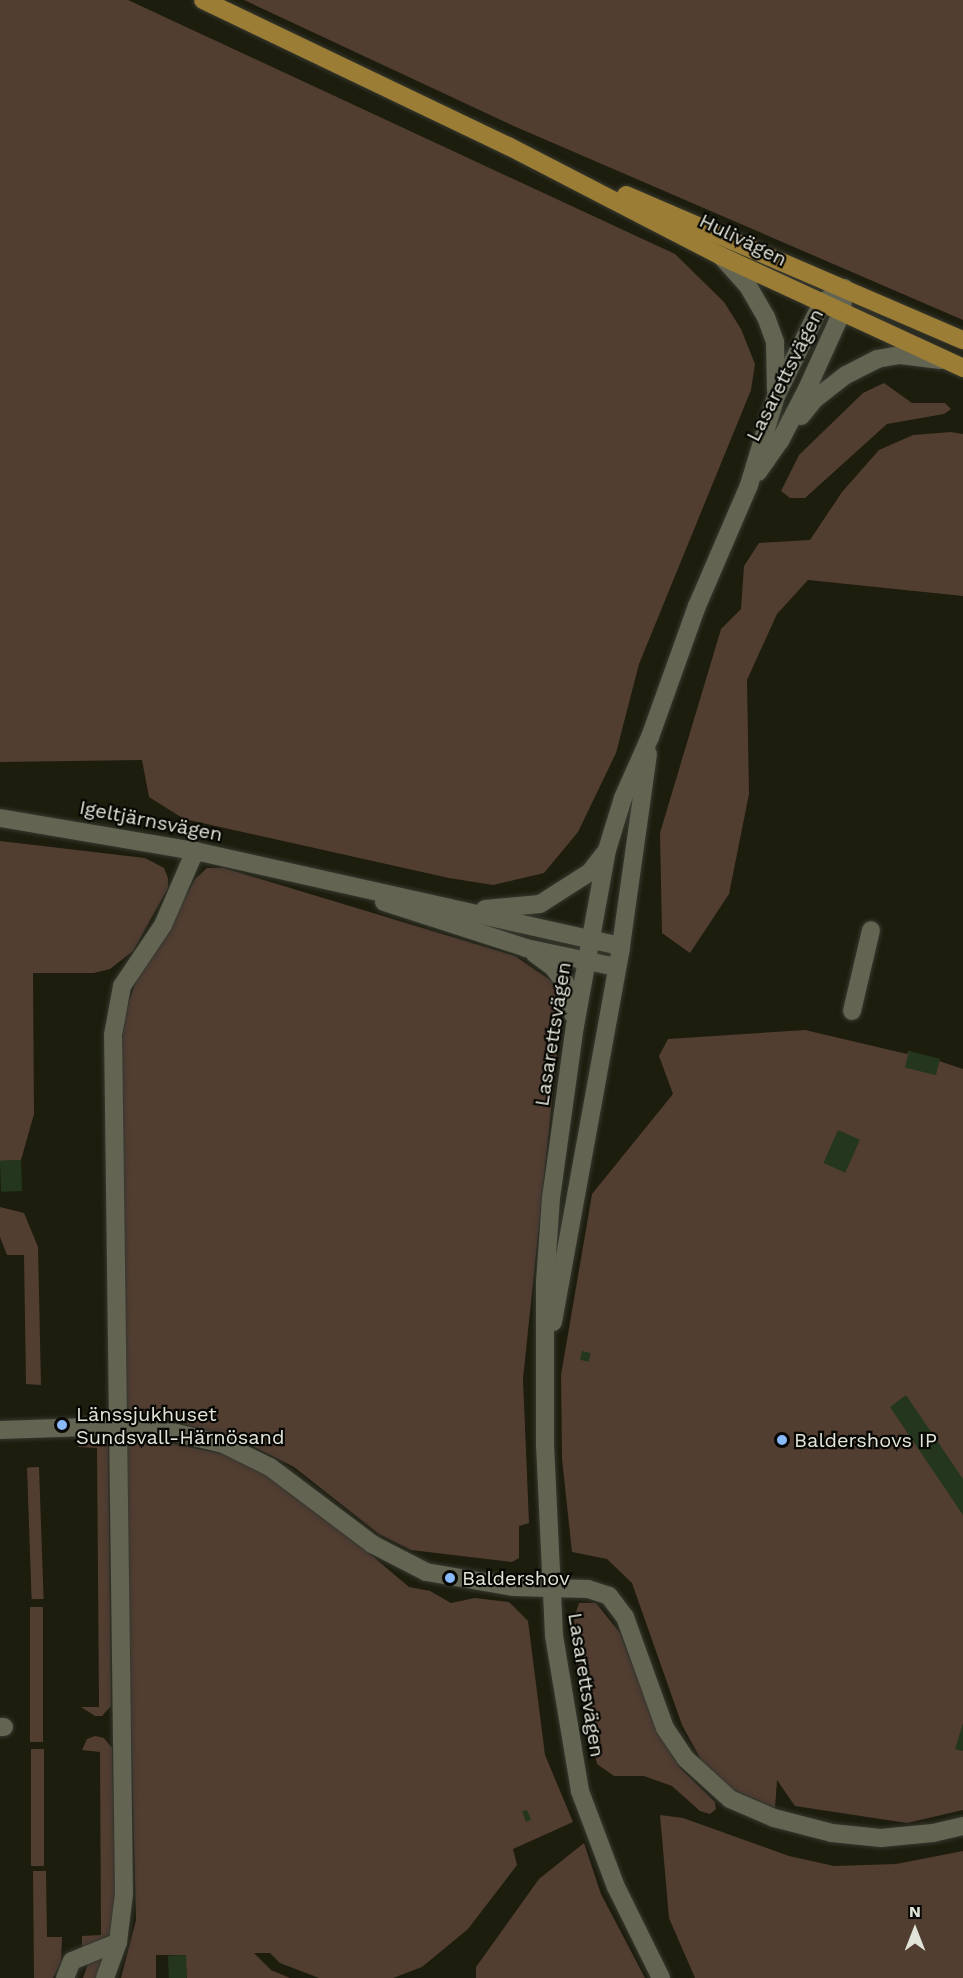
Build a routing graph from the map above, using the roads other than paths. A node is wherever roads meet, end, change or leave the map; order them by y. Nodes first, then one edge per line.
1 (203, 0) edge
2 (508, 146) junction
3 (721, 256) junction
4 (844, 288) junction
5 (822, 303) junction
6 (842, 312) junction
7 (963, 340) edge
8 (956, 365) edge
9 (776, 396) junction
10 (780, 441) junction
11 (749, 485) junction
12 (650, 737) junction
13 (0, 818) edge
14 (195, 850) junction
15 (607, 850) junction
16 (294, 872) junction
17 (466, 911) junction
18 (871, 930) dead end
19 (592, 939) junction
20 (621, 946) junction
21 (526, 948) junction
22 (587, 962) junction
23 (616, 967) junction
24 (852, 1011) dead end
25 (575, 1026) junction
26 (547, 1347) junction
27 (119, 1426) junction
28 (0, 1430) edge
29 (549, 1585) junction
30 (963, 1826) edge
31 (118, 1942) junction
32 (64, 1978) edge
33 (105, 1978) edge
34 (661, 1978) edge

1 - 2 main road, Hulivägen
2 - 3 main road, Hulivägen
2 - 4 main road, Hulivägen
3 - 5 main road, Hulivägen
3 - 9 street
4 - 5 street, Lasarettsvägen
4 - 6 street, Lasarettsvägen
4 - 7 main road, Hulivägen
5 - 6 main road, Hulivägen
5 - 9 street, Lasarettsvägen
6 - 8 main road, Hulivägen
6 - 10 street, Lasarettsvägen
8 - 10 street
9 - 11 street, Lasarettsvägen
10 - 11 street, Lasarettsvägen
11 - 12 street, Lasarettsvägen
12 - 15 street, Lasarettsvägen
12 - 20 street, Lasarettsvägen
13 - 14 street, Igeltjärnsvägen
14 - 16 street, Igeltjärnsvägen
14 - 27 street
15 - 17 street, Igeltjärnsvägen
15 - 19 street, Lasarettsvägen
16 - 17 street, Igeltjärnsvägen
16 - 21 street, Igeltjärnsvägen
17 - 19 street, Igeltjärnsvägen
18 - 24 street
19 - 20 street, Igeltjärnsvägen
19 - 22 street, Lasarettsvägen
20 - 23 street, Lasarettsvägen
21 - 22 street, Igeltjärnsvägen
21 - 25 street, Igeltjärnsvägen
22 - 23 street, Igeltjärnsvägen
22 - 25 street, Lasarettsvägen
23 - 26 street, Lasarettsvägen
25 - 26 street, Lasarettsvägen
26 - 29 street, Lasarettsvägen
27 - 28 street
27 - 29 street
27 - 31 street
29 - 30 street
29 - 34 street, Lasarettsvägen
31 - 32 street
31 - 33 street

